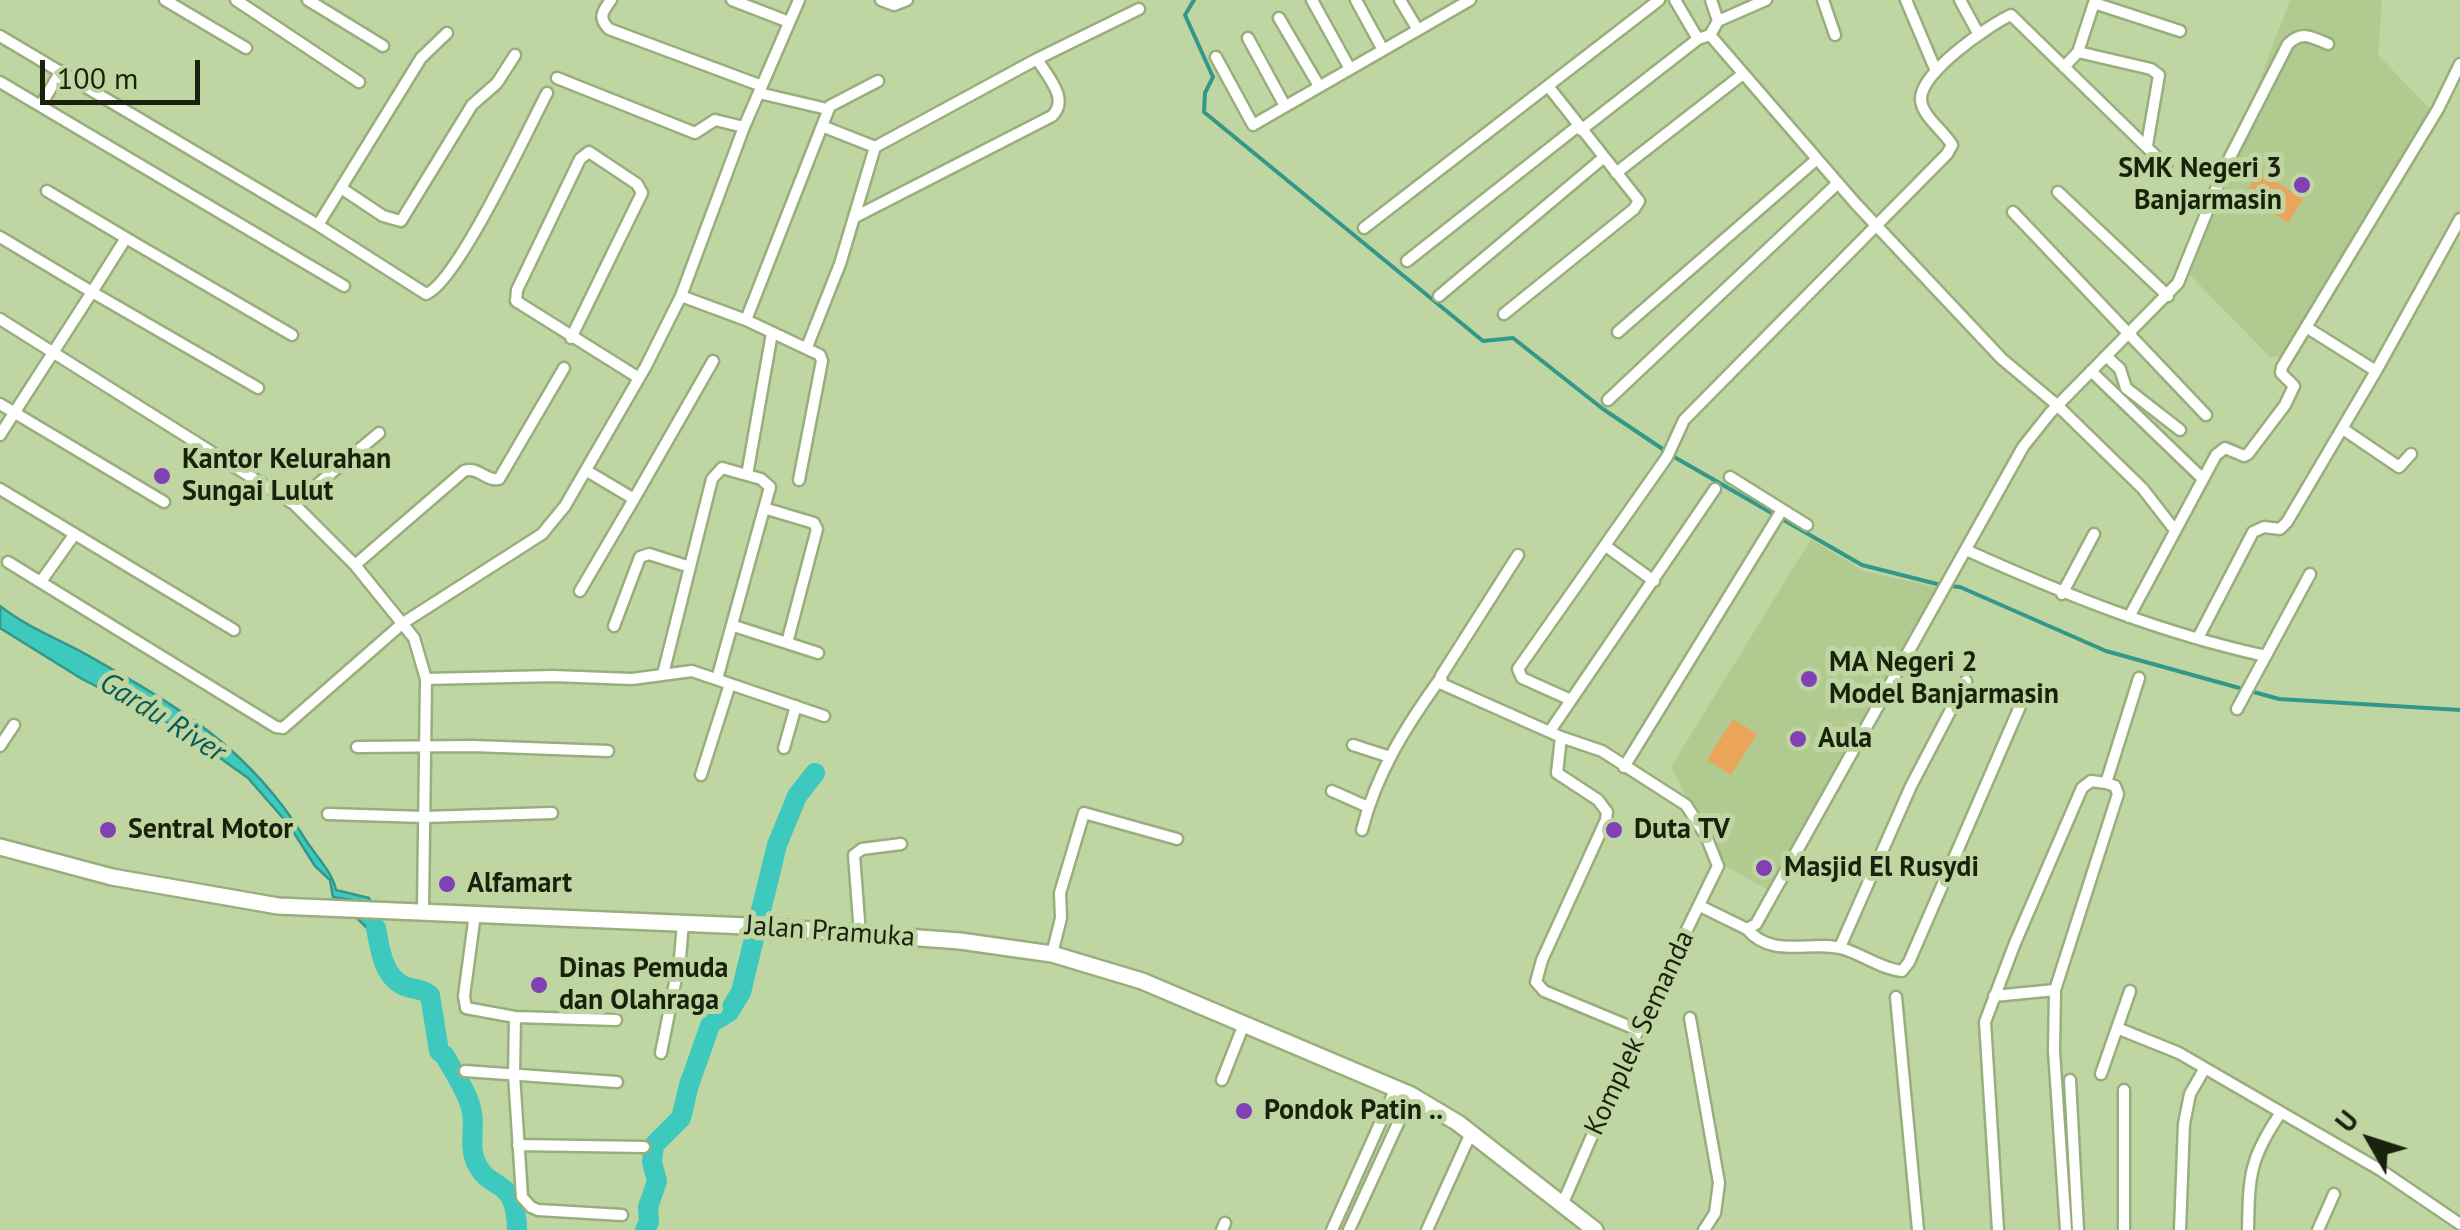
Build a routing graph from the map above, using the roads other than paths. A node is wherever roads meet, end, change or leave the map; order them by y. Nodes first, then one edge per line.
1 (165, 0) edge
2 (236, 0) edge
3 (308, 0) edge
4 (611, 0) edge
5 (732, 0) edge
6 (799, 0) edge
7 (881, 0) edge
8 (907, 0) edge
9 (1312, 0) edge
10 (1356, 0) edge
11 (1400, 0) edge
12 (1470, 0) edge
13 (1659, 0) edge
14 (1674, 0) edge
15 (1710, 0) edge
16 (1766, 0) edge
17 (1822, 0) edge
18 (1906, 0) edge
19 (1960, 0) edge
20 (2007, 0) edge
21 (2089, 2) edge
22 (1449, 6) edge
23 (1139, 9) dead end
24 (2011, 15) junction
25 (1279, 18) dead end
26 (1718, 21) junction
27 (788, 22) junction
28 (1418, 30) junction
29 (2180, 30) dead end
30 (447, 32) dead end
31 (1978, 32) junction
32 (1835, 35) dead end
33 (0, 36) edge
34 (1704, 37) junction
35 (1248, 38) dead end
36 (2328, 44) dead end
37 (383, 46) dead end
38 (246, 48) dead end
39 (1384, 50) junction
40 (2078, 52) junction
41 (514, 56) dead end
42 (1216, 57) dead end
43 (1037, 59) junction
44 (2460, 64) edge
45 (2064, 67) junction
46 (1350, 68) junction
47 (1936, 71) junction
48 (61, 72) junction
49 (1742, 74) junction
50 (557, 78) dead end
51 (878, 81) dead end
52 (0, 82) edge
53 (359, 82) dead end
54 (1320, 86) junction
55 (1548, 86) junction
56 (761, 89) junction
57 (547, 93) dead end
58 (40, 105) junction
59 (1285, 106) junction
60 (827, 109) junction
61 (822, 126) junction
62 (744, 128) junction
63 (1580, 128) junction
64 (2146, 145) junction
65 (875, 147) junction
66 (1603, 158) junction
67 (1817, 160) junction
68 (2166, 166) dead end
69 (1616, 173) junction
70 (1838, 183) junction
71 (341, 188) junction
72 (46, 191) dead end
73 (2058, 192) dead end
74 (2012, 212) dead end
75 (855, 217) junction
76 (2460, 219) edge
77 (1876, 224) junction
78 (318, 225) junction
79 (1364, 228) dead end
80 (0, 237) edge
81 (126, 238) junction
82 (1407, 261) dead end
83 (344, 286) dead end
84 (92, 292) junction
85 (680, 296) junction
86 (1439, 296) dead end
87 (2168, 296) junction
88 (1504, 314) dead end
89 (0, 320) edge
90 (746, 320) junction
91 (2306, 327) junction
92 (1618, 332) dead end
93 (2129, 332) junction
94 (772, 333) junction
95 (292, 335) dead end
96 (571, 338) junction
97 (807, 347) junction
98 (54, 352) junction
99 (2106, 356) junction
100 (713, 361) dead end
101 (564, 368) dead end
102 (2376, 371) junction
103 (2090, 372) junction
104 (639, 378) junction
105 (258, 388) dead end
106 (1608, 400) dead end
107 (0, 404) edge
108 (2057, 405) junction
109 (14, 413) junction
110 (2206, 415) dead end
111 (2343, 428) junction
112 (2180, 430) dead end
113 (379, 432) dead end
114 (0, 435) edge
115 (2411, 454) dead end
116 (586, 470) junction
117 (747, 475) junction
118 (1730, 478) dead end
119 (2203, 478) junction
120 (799, 480) dead end
121 (0, 488) edge
122 (1715, 489) dead end
123 (634, 499) junction
124 (164, 502) dead end
125 (294, 504) junction
126 (766, 509) junction
127 (1779, 514) junction
128 (1807, 525) dead end
129 (2174, 529) junction
130 (2094, 534) dead end
131 (74, 535) junction
132 (1606, 548) junction
133 (1966, 550) junction
134 (1518, 555) dead end
135 (8, 562) dead end
136 (355, 566) junction
137 (690, 568) junction
138 (2310, 574) dead end
139 (42, 580) junction
140 (1654, 581) junction
141 (580, 592) dead end
142 (2062, 594) junction
143 (2130, 617) junction
144 (403, 623) junction
145 (614, 626) dead end
146 (734, 626) junction
147 (234, 630) dead end
148 (2198, 638) junction
149 (787, 643) junction
150 (818, 653) dead end
151 (2266, 656) junction
152 (663, 674) junction
153 (2139, 678) dead end
154 (426, 679) junction
155 (717, 679) junction
156 (1440, 679) junction
157 (1966, 681) dead end
158 (730, 684) junction
159 (2024, 696) dead end
160 (1571, 700) junction
161 (796, 706) junction
162 (2236, 710) dead end
163 (824, 716) dead end
164 (14, 726) dead end
165 (1556, 734) junction
166 (1352, 744) dead end
167 (0, 746) edge
168 (424, 746) junction
169 (357, 747) dead end
170 (784, 748) dead end
171 (608, 752) dead end
172 (1390, 756) junction
173 (1624, 767) junction
174 (701, 774) dead end
175 (2106, 783) junction
176 (1332, 791) dead end
177 (1368, 807) junction
178 (552, 813) dead end
179 (328, 814) dead end
180 (424, 817) junction
181 (1362, 830) dead end
182 (1177, 839) dead end
183 (901, 844) dead end
184 (0, 846) edge
185 (1700, 906) junction
186 (423, 910) junction
187 (475, 914) junction
188 (683, 922) junction
189 (1747, 929) junction
190 (860, 934) junction
191 (1840, 947) junction
192 (1052, 954) junction
193 (2055, 990) junction
194 (2130, 991) dead end
195 (1896, 996) dead end
196 (1994, 996) junction
197 (516, 1017) junction
198 (1690, 1018) dead end
199 (616, 1020) dead end
200 (1244, 1024) junction
201 (2117, 1028) junction
202 (1638, 1030) junction
203 (661, 1053) dead end
204 (2205, 1068) junction
205 (465, 1072) dead end
206 (514, 1074) junction
207 (2101, 1074) dead end
208 (1222, 1080) dead end
209 (2070, 1080) dead end
210 (616, 1082) dead end
211 (2124, 1090) dead end
212 (1404, 1092) junction
213 (2280, 1114) junction
214 (1471, 1133) junction
215 (518, 1145) junction
216 (644, 1146) dead end
217 (2334, 1194) dead end
218 (1562, 1205) junction
219 (622, 1215) dead end
220 (2460, 1224) edge
221 (1332, 1230) edge
222 (1349, 1230) edge
223 (1427, 1230) edge
224 (1595, 1230) edge
225 (1704, 1230) edge
226 (1918, 1230) edge
227 (1998, 1230) edge
228 (2066, 1230) edge
229 (2078, 1230) edge
230 (2124, 1230) edge
231 (2180, 1230) edge
232 (2249, 1230) edge
233 (2318, 1230) edge

1 - 38 street
2 - 53 street
3 - 37 street
4 - 56 street
5 - 27 street
6 - 27 street
7 - 8 street
9 - 46 street
10 - 39 street
11 - 28 street
12 - 22 street
13 - 55 street
14 - 34 street
15 - 26 street
16 - 26 street
17 - 32 street
18 - 47 street
19 - 31 street
20 - 24 street
21 - 29 street
21 - 40 street
22 - 28 street
23 - 43 street
24 - 31 street
24 - 45 street
25 - 54 street
26 - 34 street
27 - 56 street
28 - 39 street
30 - 71 street
31 - 47 street
33 - 48 street
34 - 49 street
34 - 63 street
35 - 59 street
36 - 87 street
39 - 46 street
40 - 45 street
40 - 64 street
41 - 71 street
42 - 59 street
43 - 65 street
43 - 75 street
44 - 91 street
45 - 64 street
46 - 54 street
47 - 77 street
48 - 58 street
48 - 78 street
49 - 67 street
49 - 69 street
50 - 62 street
51 - 60 street
52 - 58 street
54 - 59 street
55 - 63 street
55 - 79 street
56 - 60 street
56 - 62 street
57 - 78 street
58 - 83 street
60 - 61 street
61 - 65 street
61 - 90 street
62 - 85 street
63 - 66 street
63 - 82 street
64 - 68 street
65 - 75 street
66 - 69 street
66 - 86 street
67 - 70 street
67 - 92 street
69 - 88 street
70 - 77 street
70 - 106 street
71 - 78 street
72 - 81 street
73 - 87 street
74 - 93 street
75 - 97 street
76 - 102 street
77 - 108 street
77 - 132 street
80 - 84 street
81 - 84 street
81 - 95 street
84 - 98 street
84 - 105 street
85 - 90 street
85 - 104 street
87 - 93 street
89 - 98 street
90 - 94 street
91 - 102 street
91 - 119 street
93 - 99 street
93 - 110 street
94 - 97 street
94 - 117 street
96 - 96 street
96 - 104 street
97 - 120 street
98 - 109 street
98 - 125 street
99 - 103 street
99 - 112 street
100 - 123 street
101 - 136 street
102 - 111 street
103 - 108 street
103 - 119 street
104 - 116 street
107 - 109 street
108 - 129 street
108 - 133 street
109 - 114 street
109 - 124 street
111 - 115 street
111 - 148 street
113 - 125 street
116 - 123 street
116 - 144 street
117 - 126 street
117 - 137 street
118 - 127 street
119 - 129 street
121 - 131 street
122 - 140 street
123 - 141 street
125 - 136 street
126 - 146 street
126 - 149 street
127 - 128 street
127 - 173 street
129 - 143 street
130 - 142 street
131 - 139 street
131 - 147 street
132 - 140 street
132 - 160 street
133 - 142 street
133 - 189 street
134 - 156 street
135 - 139 street
136 - 144 street
137 - 145 street
137 - 152 street
138 - 151 street
139 - 144 street
140 - 160 street
142 - 143 street
143 - 148 street
144 - 154 street
146 - 149 street
146 - 155 street
148 - 151 street
149 - 150 street
151 - 162 street
152 - 154 street
152 - 155 street
153 - 175 street
154 - 168 street
155 - 158 street
156 - 165 street
156 - 172 street
157 - 191 street
158 - 161 street
158 - 174 street
159 - 191 street
160 - 165 street
161 - 163 street
161 - 170 street
164 - 167 street
165 - 173 street
165 - 202 street
166 - 172 street
168 - 169 street
168 - 171 street
168 - 180 street
172 - 177 street
173 - 185 street, Komplek Semanda
175 - 193 street
175 - 196 street
176 - 177 street
177 - 181 street
178 - 180 street
179 - 180 street
180 - 186 street
182 - 192 street
183 - 190 street
184 - 186 main road, Jalan Pramuka
185 - 189 street
185 - 202 street, Komplek Semanda
186 - 187 main road, Jalan Pramuka
187 - 188 main road, Jalan Pramuka
187 - 197 street
188 - 190 main road, Jalan Pramuka
188 - 203 street
189 - 191 street
190 - 192 main road, Jalan Pramuka
192 - 200 main road, Jalan Pramuka
193 - 196 street
193 - 228 street
194 - 201 street
195 - 226 street
196 - 227 street
197 - 199 street
197 - 206 street
198 - 225 street
200 - 208 street
200 - 212 main road, Jalan Pramuka
201 - 204 street
201 - 207 street
202 - 218 street, Komplek Semanda
204 - 213 street
204 - 231 street
205 - 206 street
206 - 210 street
206 - 215 street
209 - 229 street
211 - 230 street
212 - 214 main road, Jalan Pramuka
212 - 221 street
212 - 222 street
213 - 220 street
213 - 232 street
214 - 218 main road, Jalan Pramuka
214 - 223 street
215 - 216 street
215 - 219 street
217 - 233 street
218 - 224 main road, Jalan Pramuka

